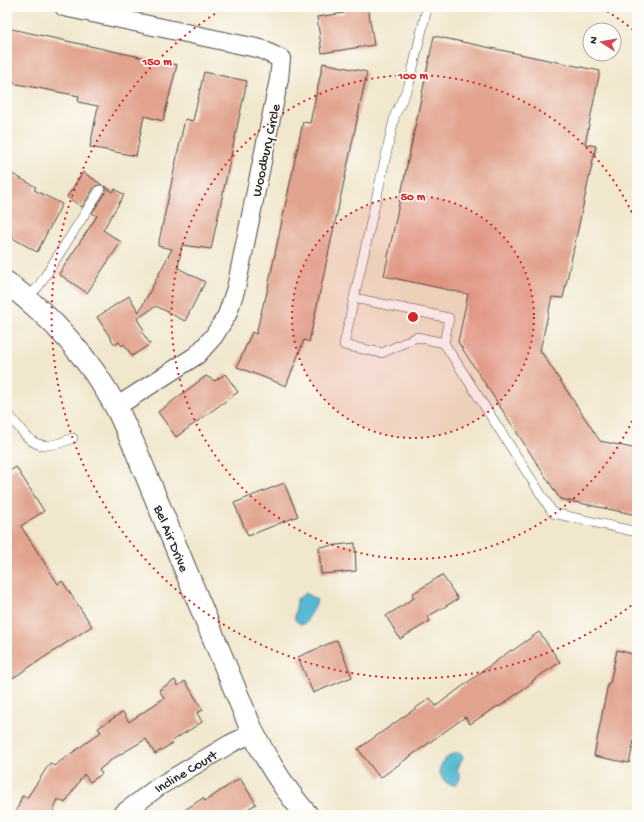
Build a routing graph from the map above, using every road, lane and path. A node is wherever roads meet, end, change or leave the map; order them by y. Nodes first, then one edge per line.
1 (64, 7) edge
2 (427, 8) dead end
3 (100, 190) dead end
4 (7, 283) edge
5 (26, 298) junction
6 (354, 298) junction
7 (444, 343) junction
8 (116, 407) junction
9 (7, 412) edge
10 (73, 438) dead end
11 (637, 532) edge
12 (254, 732) junction
13 (121, 815) edge
14 (307, 815) edge

1 - 8 street, Woodbury Circle
2 - 6 lane
3 - 5 lane
4 - 5 street, Bel Air Drive
5 - 8 street, Bel Air Drive
6 - 7 lane
6 - 7 lane
7 - 11 lane
8 - 12 street, Bel Air Drive
9 - 10 lane
12 - 13 street, Incline Court
12 - 14 street, Bel Air Drive

